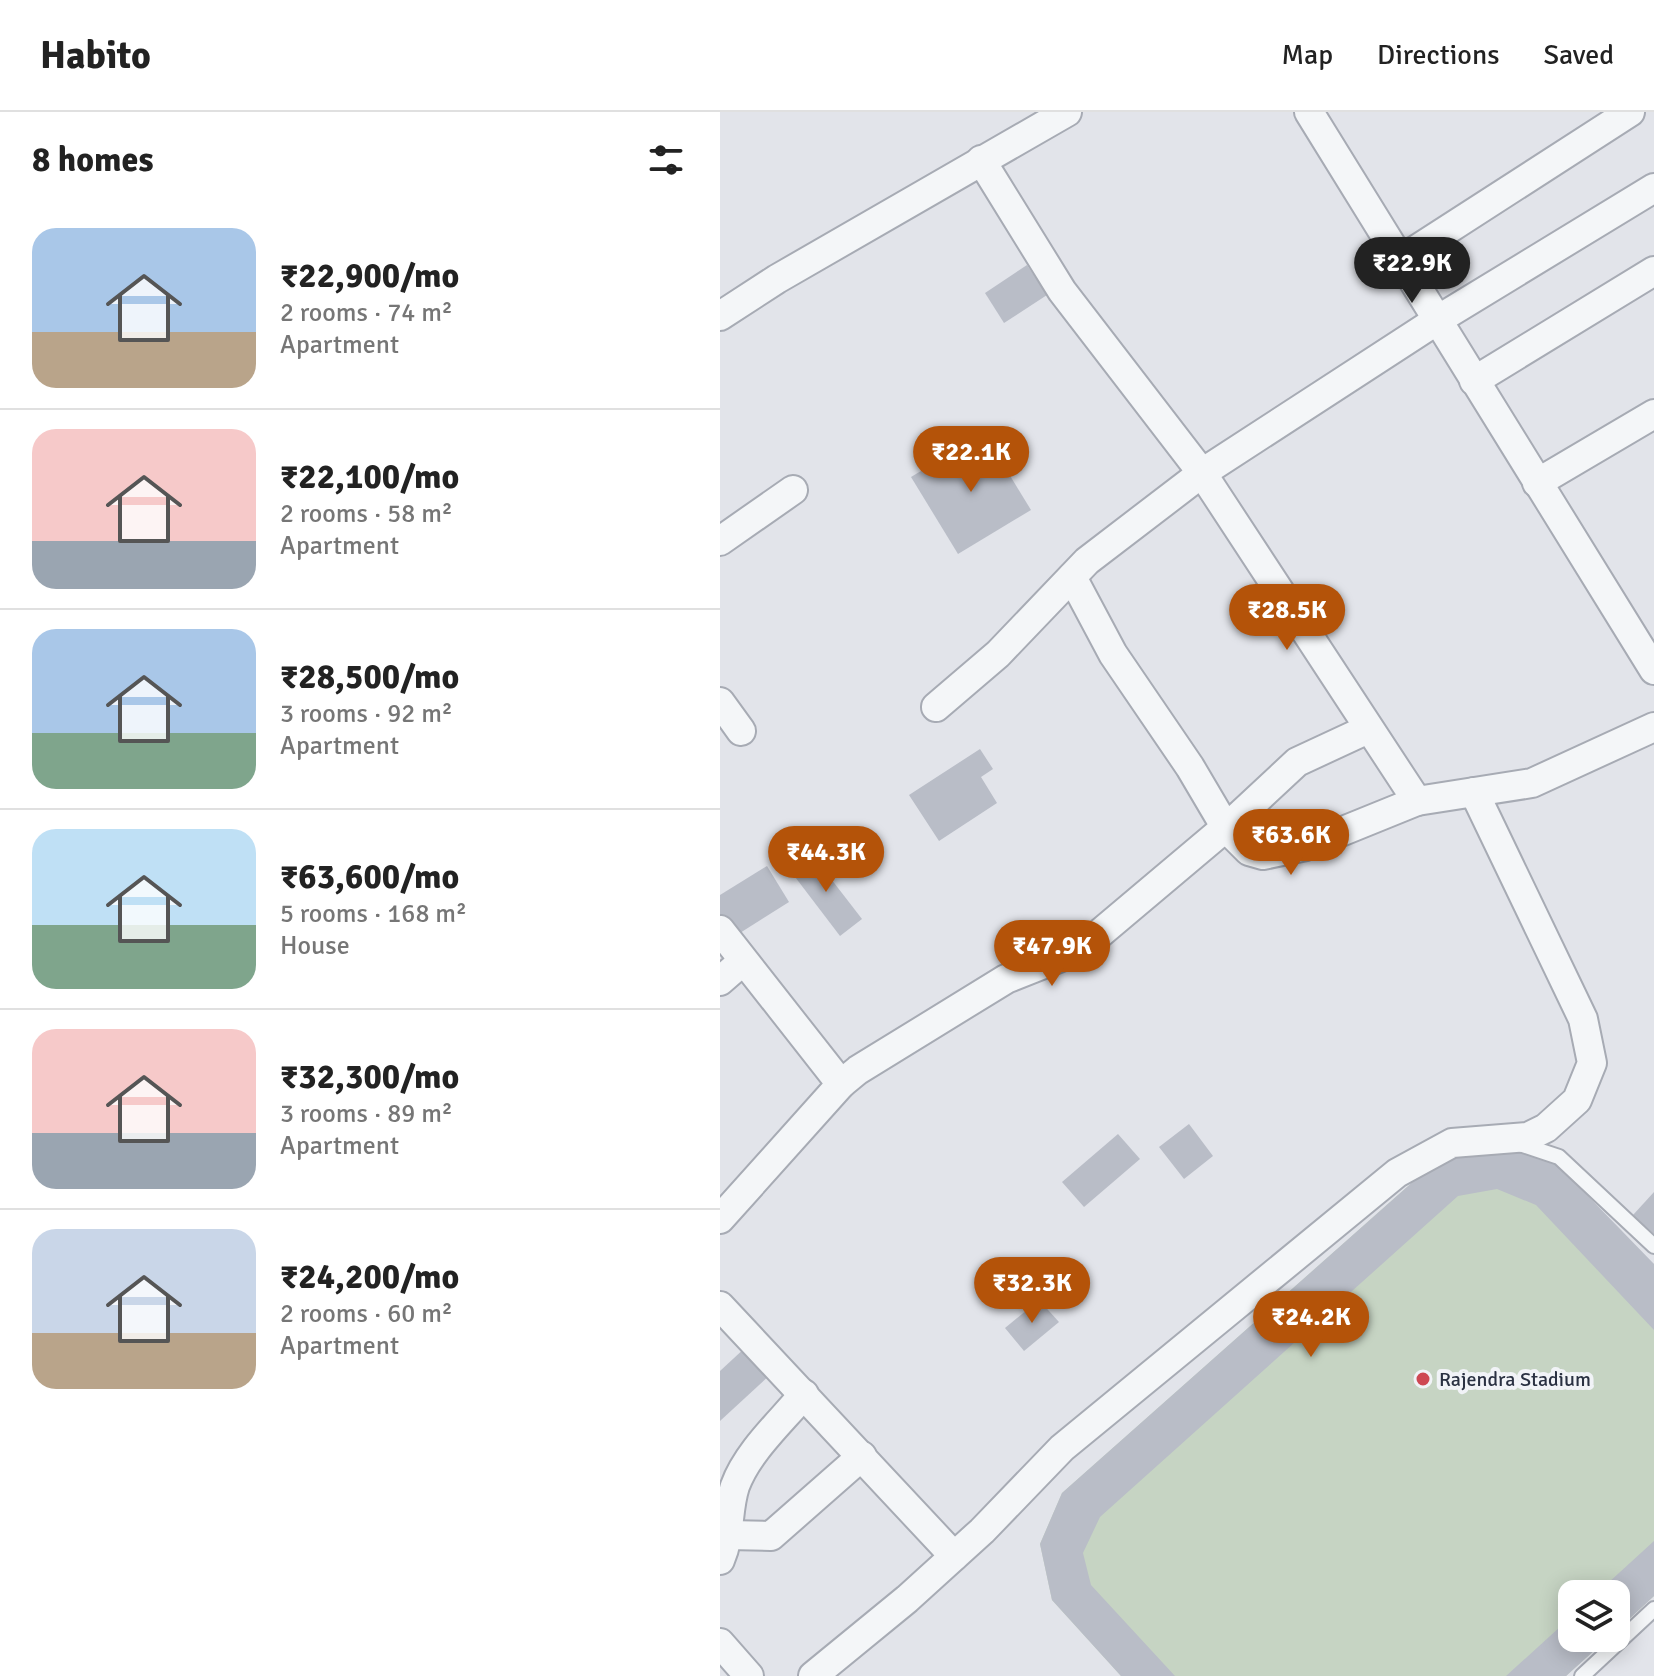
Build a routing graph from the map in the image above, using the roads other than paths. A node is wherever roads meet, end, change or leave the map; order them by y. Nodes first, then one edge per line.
1 (1067, 112) edge
2 (1309, 112) edge
3 (1630, 112) edge
4 (981, 160) junction
5 (1654, 188) edge
6 (1402, 259) junction
7 (1654, 271) edge
8 (720, 316) edge
9 (1439, 319) junction
10 (1474, 381) junction
11 (1654, 414) edge
12 (1202, 473) junction
13 (1537, 483) junction
14 (793, 490) dead end
15 (720, 541) edge
16 (1072, 577) junction
17 (1654, 670) edge
18 (720, 702) edge
19 (936, 707) dead end
20 (1654, 727) edge
21 (1368, 729) junction
22 (741, 731) dead end
23 (1474, 792) junction
24 (1417, 801) junction
25 (1226, 828) junction
26 (720, 930) edge
27 (743, 961) junction
28 (720, 981) edge
29 (841, 1084) junction
30 (1478, 1139) junction
31 (720, 1219) edge
32 (1654, 1246) edge
33 (720, 1306) edge
34 (804, 1394) junction
35 (862, 1456) junction
36 (723, 1541) edge
37 (954, 1556) junction
38 (1654, 1609) edge
39 (720, 1643) edge
40 (749, 1676) edge
41 (813, 1676) edge
42 (1582, 1676) edge

1 - 4 street
2 - 6 street
3 - 6 street
4 - 8 street
4 - 12 street
5 - 9 street
6 - 9 street
7 - 10 street
9 - 10 street
9 - 12 street
10 - 13 street
11 - 13 street
12 - 16 street
12 - 21 street
13 - 17 street
14 - 15 street
16 - 19 street
16 - 25 street
18 - 22 street
20 - 23 street
21 - 24 street
21 - 25 street
23 - 24 street
23 - 30 street
24 - 25 street
25 - 29 street
26 - 27 street
27 - 28 street
27 - 29 street
29 - 31 street
30 - 32 lane
30 - 37 street
33 - 34 street
34 - 35 street
34 - 36 street
35 - 36 street
35 - 37 street
37 - 41 street
38 - 42 lane
39 - 40 street

